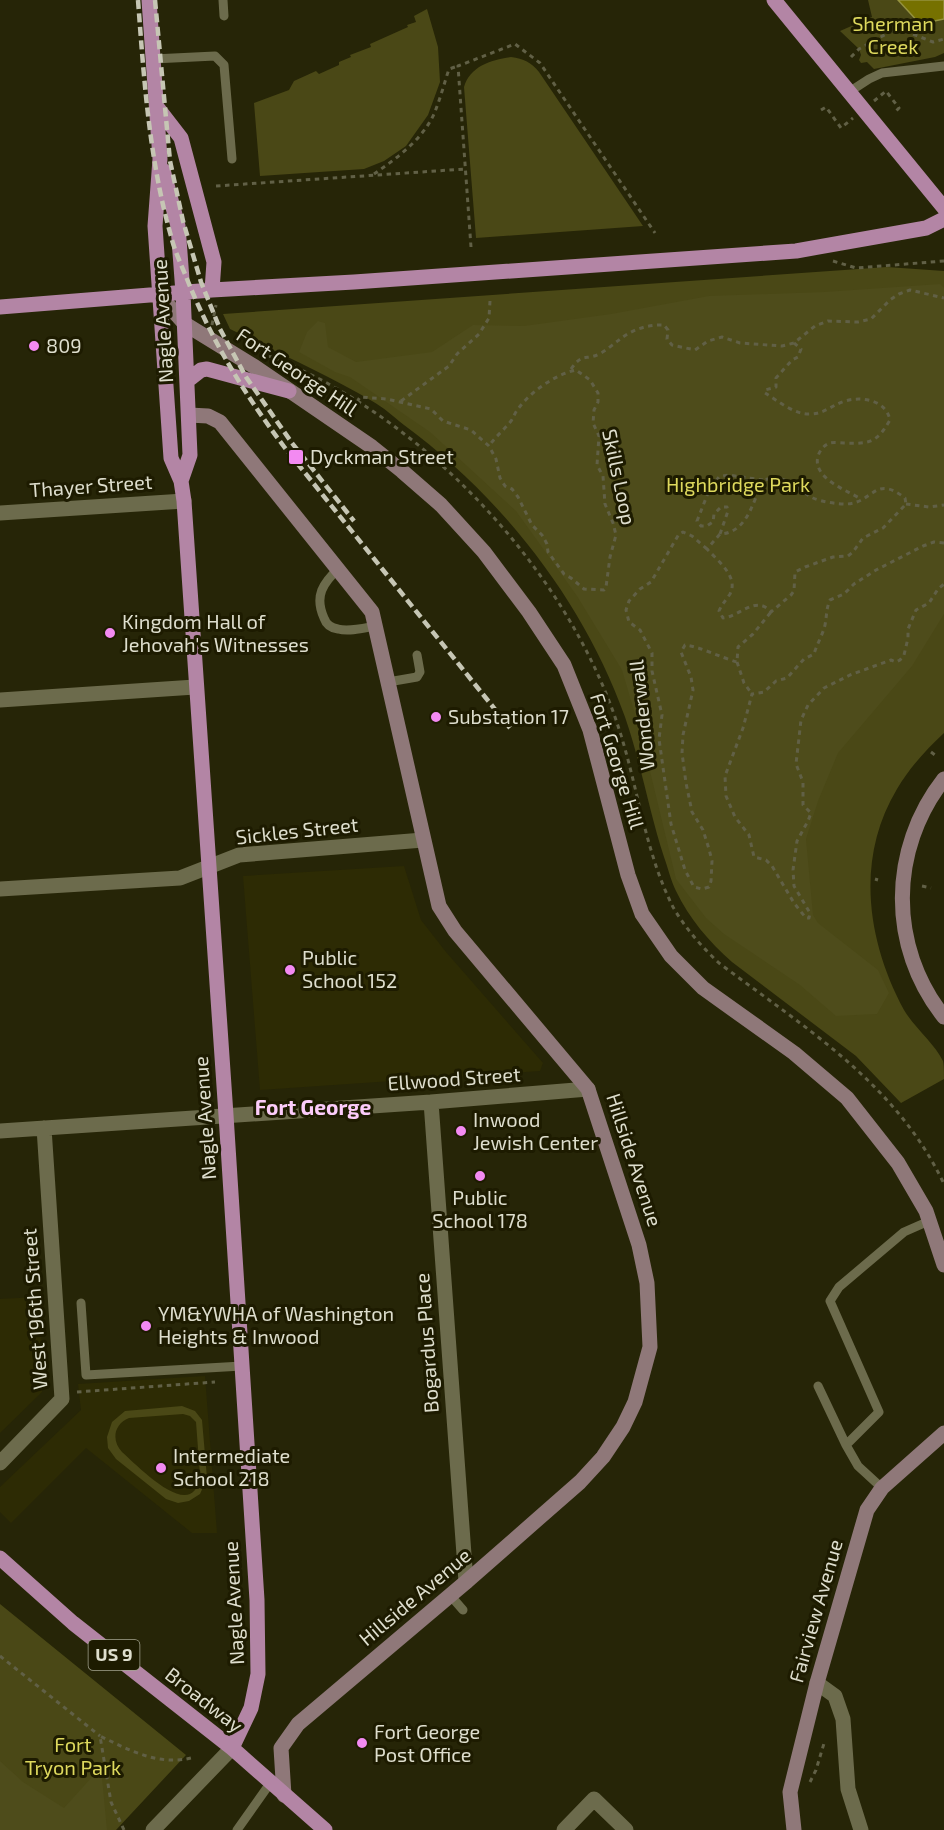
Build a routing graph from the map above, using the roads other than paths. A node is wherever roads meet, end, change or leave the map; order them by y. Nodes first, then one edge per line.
1 (149, 0) edge
2 (223, 0) edge
3 (774, 0) edge
4 (224, 16) dead end
5 (153, 59) junction
6 (944, 66) edge
7 (849, 92) junction
8 (157, 107) junction
9 (160, 159) junction
10 (232, 159) dead end
11 (944, 208) edge
12 (944, 219) edge
13 (216, 289) junction
14 (183, 293) junction
15 (159, 295) junction
16 (0, 307) edge
17 (185, 324) junction
18 (187, 381) junction
19 (289, 391) junction
20 (189, 415) junction
21 (181, 481) junction
22 (184, 501) junction
23 (0, 513) edge
24 (339, 568) junction
25 (375, 626) junction
26 (417, 655) dead end
27 (388, 682) junction
28 (195, 687) junction
29 (0, 700) edge
30 (944, 779) edge
31 (423, 840) junction
32 (209, 865) junction
33 (0, 890) edge
34 (944, 1017) edge
35 (588, 1089) junction
36 (431, 1102) junction
37 (226, 1115) junction
38 (44, 1128) junction
39 (0, 1131) edge
40 (929, 1221) junction
41 (944, 1265) edge
42 (81, 1303) dead end
43 (242, 1366) junction
44 (818, 1386) dead end
45 (944, 1433) edge
46 (846, 1445) junction
47 (0, 1463) edge
48 (882, 1488) junction
49 (0, 1558) edge
50 (466, 1582) junction
51 (450, 1595) junction
52 (463, 1610) dead end
53 (817, 1683) junction
54 (232, 1748) junction
55 (272, 1782) junction
56 (284, 1795) junction
57 (153, 1830) edge
58 (237, 1830) edge
59 (325, 1830) edge
60 (564, 1830) edge
61 (626, 1830) edge
62 (794, 1830) edge
63 (861, 1830) edge

1 - 5 main road, Nagle Avenue
2 - 4 lane
3 - 7 main road
5 - 8 main road, Nagle Avenue
5 - 10 lane
6 - 7 lane
7 - 11 main road
8 - 9 main road, Nagle Avenue
8 - 13 main road
9 - 14 main road, Nagle Avenue
9 - 15 main road, Nagle Avenue
12 - 13 main road
13 - 14 main road
14 - 15 main road
14 - 17 main road, Nagle Avenue
15 - 16 main road
15 - 17 street, Fort George Hill
15 - 21 main road, Nagle Avenue
17 - 18 main road, Nagle Avenue
17 - 19 street, Fort George Hill
18 - 19 main road
18 - 20 main road, Nagle Avenue
19 - 40 street, Fort George Hill
20 - 21 main road, Nagle Avenue
20 - 24 street, Hillside Avenue
21 - 22 main road, Nagle Avenue
22 - 23 street, Thayer Street
22 - 28 main road, Nagle Avenue
24 - 25 street, Hillside Avenue
24 - 25 lane
25 - 27 street, Hillside Avenue
26 - 27 lane
27 - 31 street, Hillside Avenue
28 - 29 street
28 - 32 main road, Nagle Avenue
30 - 34 street
31 - 32 street, Sickles Street
31 - 35 street, Hillside Avenue
32 - 33 street, Sickles Street
32 - 37 main road, Nagle Avenue
35 - 36 street, Ellwood Street
35 - 50 street, Hillside Avenue
36 - 37 street, Ellwood Street
36 - 50 street, Bogardus Place
37 - 38 street, Ellwood Street
37 - 43 main road, Nagle Avenue
38 - 39 street, Ellwood Street
38 - 47 street, West 196th Street
40 - 41 street, Fort George Hill
40 - 46 lane
42 - 43 lane
43 - 54 main road, Nagle Avenue
44 - 46 lane
45 - 48 street, Fairview Avenue
46 - 48 lane
48 - 53 street, Fairview Avenue
49 - 54 main road, Broadway / US 9
50 - 51 street, Hillside Avenue
51 - 52 lane
51 - 56 street, Hillside Avenue
53 - 62 street, Fairview Avenue
53 - 63 street
54 - 55 main road, Broadway / US 9
54 - 57 street
55 - 56 main road, Broadway / US 9
55 - 58 lane
56 - 59 main road, Broadway / US 9
60 - 61 street

